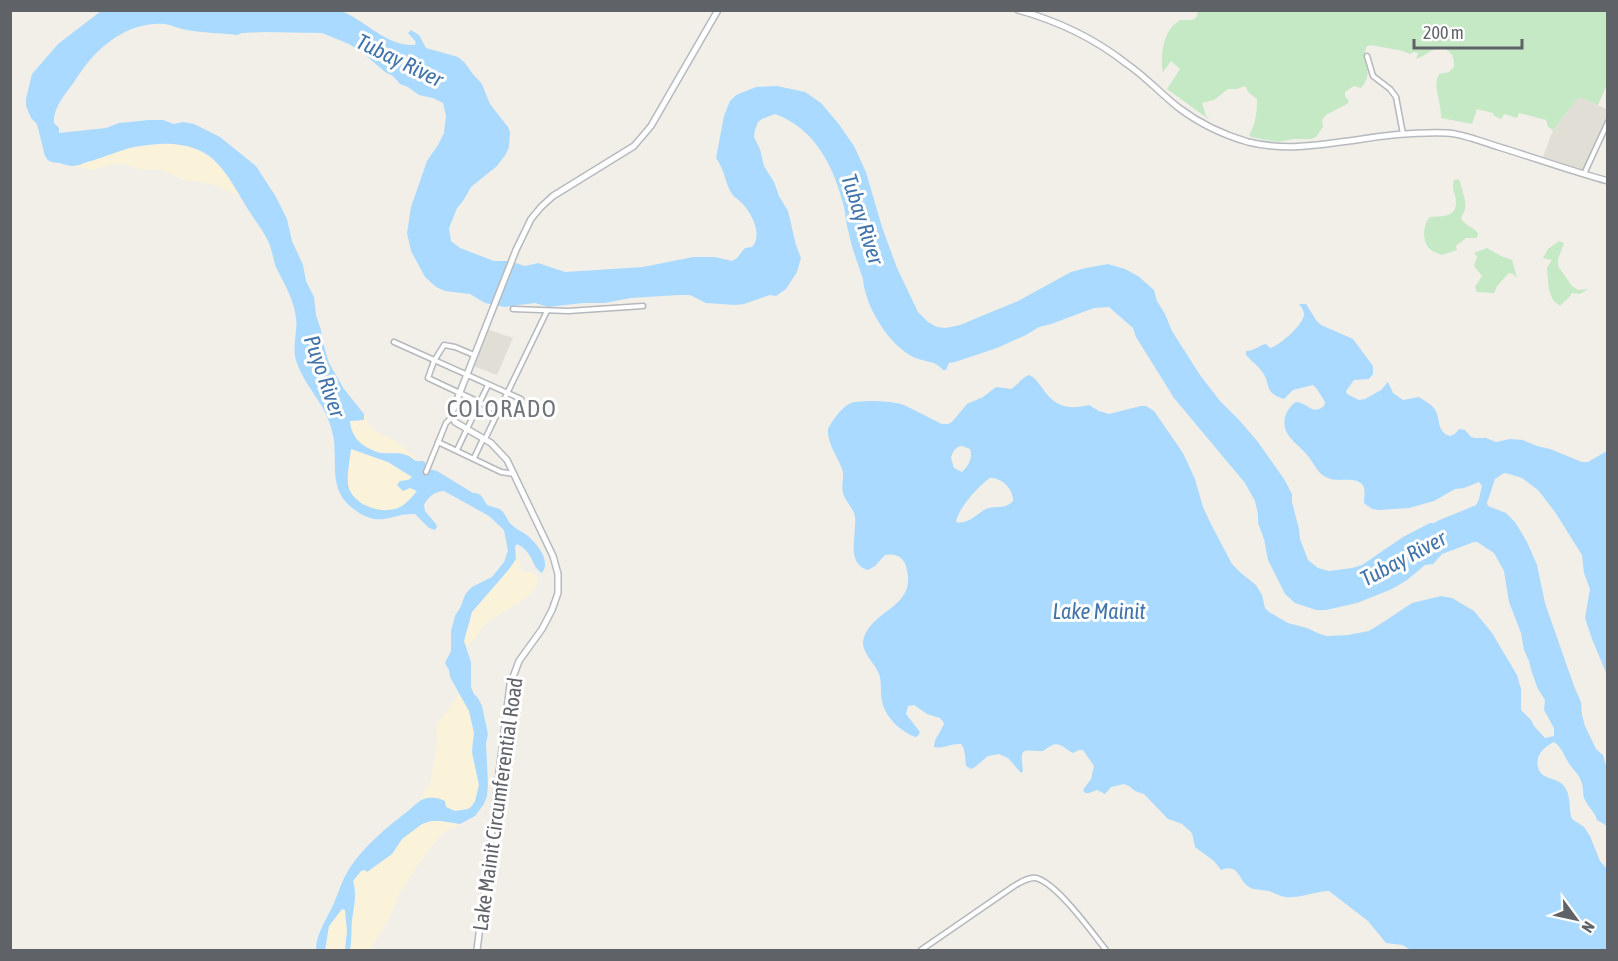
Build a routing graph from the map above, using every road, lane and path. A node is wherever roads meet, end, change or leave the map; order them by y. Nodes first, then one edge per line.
1 (718, 10) edge
2 (1018, 10) edge
3 (1367, 56) dead end
4 (1608, 122) edge
5 (1403, 134) junction
6 (1584, 174) junction
7 (1608, 181) edge
8 (643, 306) dead end
9 (513, 309) dead end
10 (547, 310) junction
11 (394, 342) dead end
12 (474, 355) junction
13 (434, 361) junction
14 (466, 375) junction
15 (488, 385) junction
16 (459, 393) junction
17 (507, 393) junction
18 (521, 399) dead end
19 (480, 402) junction
20 (498, 411) junction
21 (452, 417) junction
22 (467, 429) junction
23 (484, 438) junction
24 (438, 442) junction
25 (457, 450) junction
26 (474, 458) junction
27 (426, 472) dead end
28 (514, 474) junction
29 (477, 951) edge
30 (921, 951) edge
31 (1106, 951) edge

1 - 12 main road
2 - 5 main road
3 - 5 street
4 - 6 street
5 - 6 main road
6 - 7 main road
8 - 10 street
9 - 10 street
10 - 17 street
11 - 13 street
12 - 13 street
12 - 14 main road
13 - 14 street
13 - 16 street
14 - 15 street
14 - 16 main road
15 - 17 street
15 - 19 street
16 - 19 street
16 - 21 main road
17 - 18 street
17 - 20 street
19 - 20 street
19 - 22 street
20 - 23 street
21 - 22 main road, Lake Mainit Circumferential Road
21 - 24 street
22 - 23 main road, Lake Mainit Circumferential Road
22 - 25 street
23 - 26 street
23 - 28 main road, Lake Mainit Circumferential Road
24 - 25 street
24 - 27 street
25 - 26 street
26 - 28 street
28 - 29 main road, Lake Mainit Circumferential Road
30 - 31 street

